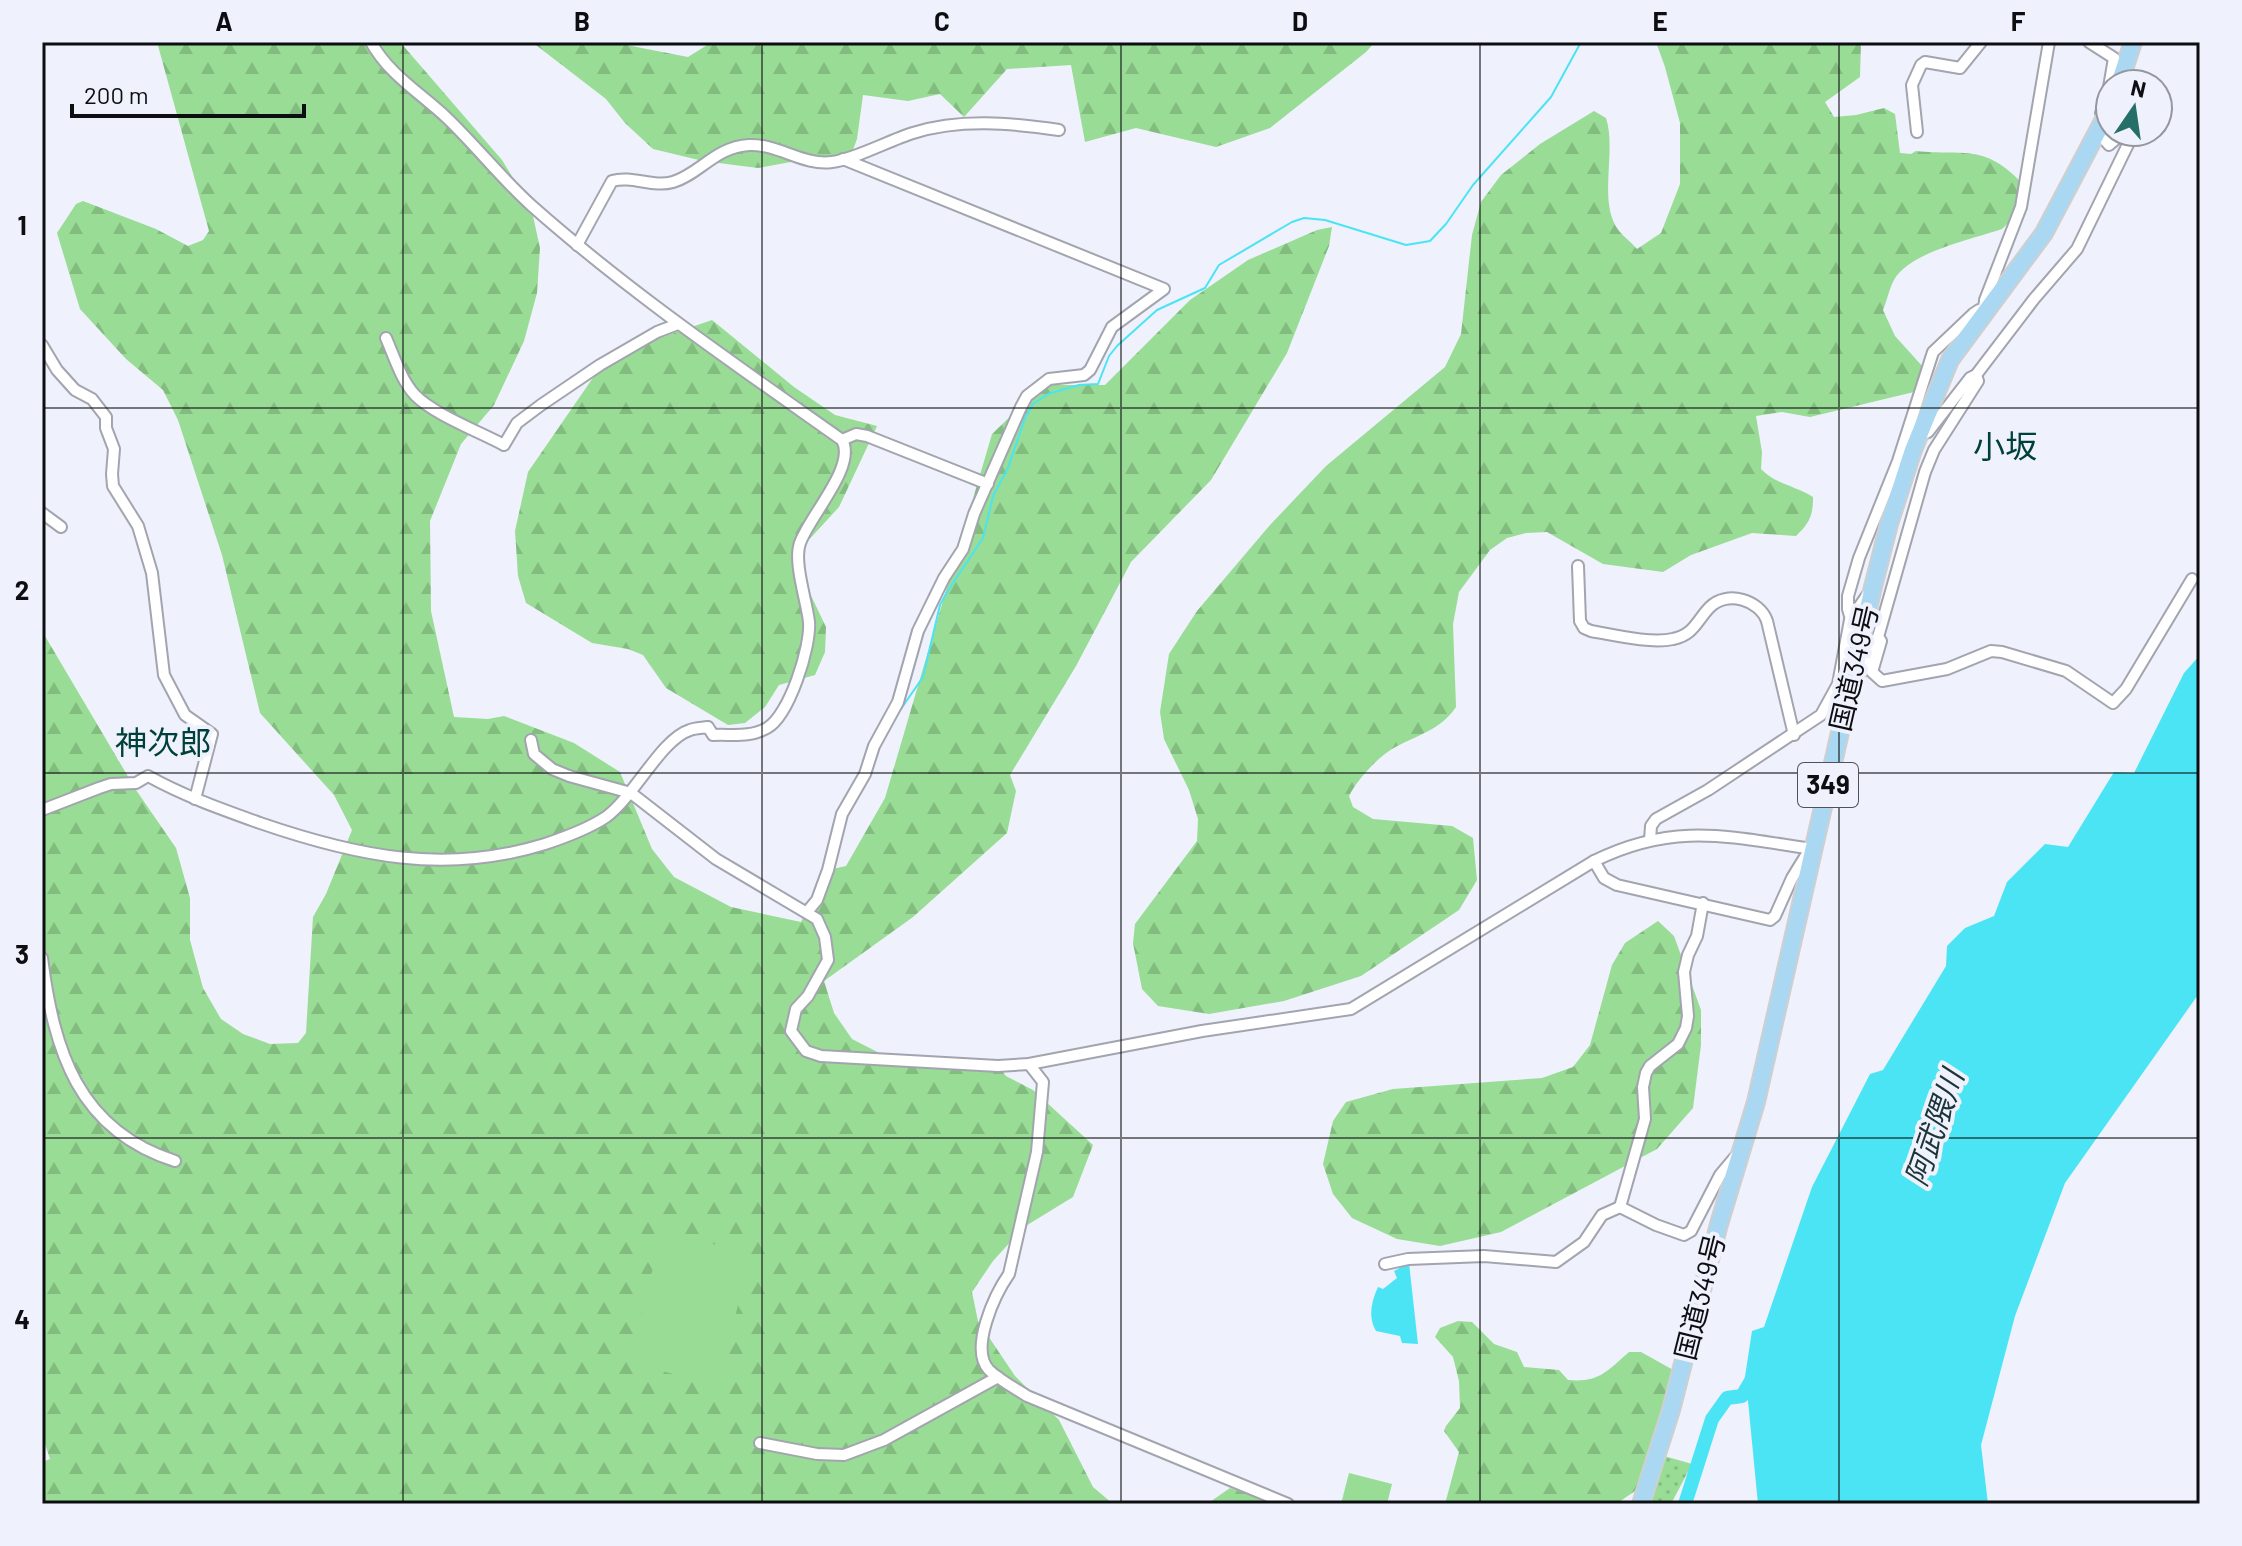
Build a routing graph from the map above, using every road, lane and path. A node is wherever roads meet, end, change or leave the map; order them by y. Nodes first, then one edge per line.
1 (371, 42) edge
2 (1981, 42) edge
3 (2049, 42) edge
4 (2089, 42) edge
5 (2133, 42) edge
6 (2112, 68) edge
7 (2124, 68) edge
8 (1059, 130) dead end
9 (1917, 132) dead end
10 (2094, 139) edge
11 (2126, 148) edge
12 (843, 159) junction
13 (577, 245) junction
14 (1984, 312) junction
15 (678, 324) junction
16 (386, 338) dead end
17 (42, 345) edge
18 (1976, 375) junction
19 (1920, 434) junction
20 (842, 440) junction
21 (988, 484) junction
22 (42, 513) edge
23 (61, 527) dead end
24 (1578, 566) dead end
25 (2192, 579) dead end
26 (1873, 587) junction
27 (1850, 620) junction
28 (1878, 637) junction
29 (1859, 647) junction
30 (1850, 687) junction
31 (1794, 735) junction
32 (531, 740) dead end
33 (631, 793) junction
34 (195, 799) junction
35 (42, 810) edge
36 (1650, 840) junction
37 (1812, 848) junction
38 (1594, 861) junction
39 (1703, 903) junction
40 (807, 912) junction
41 (42, 958) edge
42 (1029, 1064) junction
43 (1740, 1155) junction
44 (175, 1161) dead end
45 (1620, 1207) junction
46 (1385, 1264) dead end
47 (998, 1377) junction
48 (760, 1443) dead end
49 (1288, 1504) edge
50 (1641, 1504) edge

1 - 13 street
2 - 9 street
3 - 14 street
4 - 6 street
5 - 7 highway
8 - 12 street
10 - 14 highway, 国道349号 / 349
11 - 18 street
12 - 13 street
12 - 21 street
13 - 15 street
14 - 19 highway, 国道349号 / 349
14 - 27 street
15 - 16 street
15 - 20 street
17 - 34 street
18 - 19 street
18 - 28 street
19 - 26 highway, 国道349号 / 349
20 - 21 street
20 - 33 street
21 - 40 street
22 - 23 street
24 - 31 street
25 - 28 street
26 - 27 street
26 - 29 highway, 国道349号 / 349
27 - 29 street
27 - 31 street
28 - 30 street
29 - 30 highway, 国道349号 / 349
30 - 37 highway, 国道349号 / 349
31 - 36 street
32 - 33 street
33 - 34 street
33 - 40 street
34 - 35 street
36 - 37 street
36 - 38 street
37 - 39 street
37 - 43 highway, 国道349号 / 349
38 - 39 street
38 - 42 street
39 - 45 street
40 - 42 street
41 - 44 street
42 - 47 street
43 - 45 street
43 - 50 highway, 国道349号 / 349
45 - 46 street
47 - 48 street
47 - 49 street

